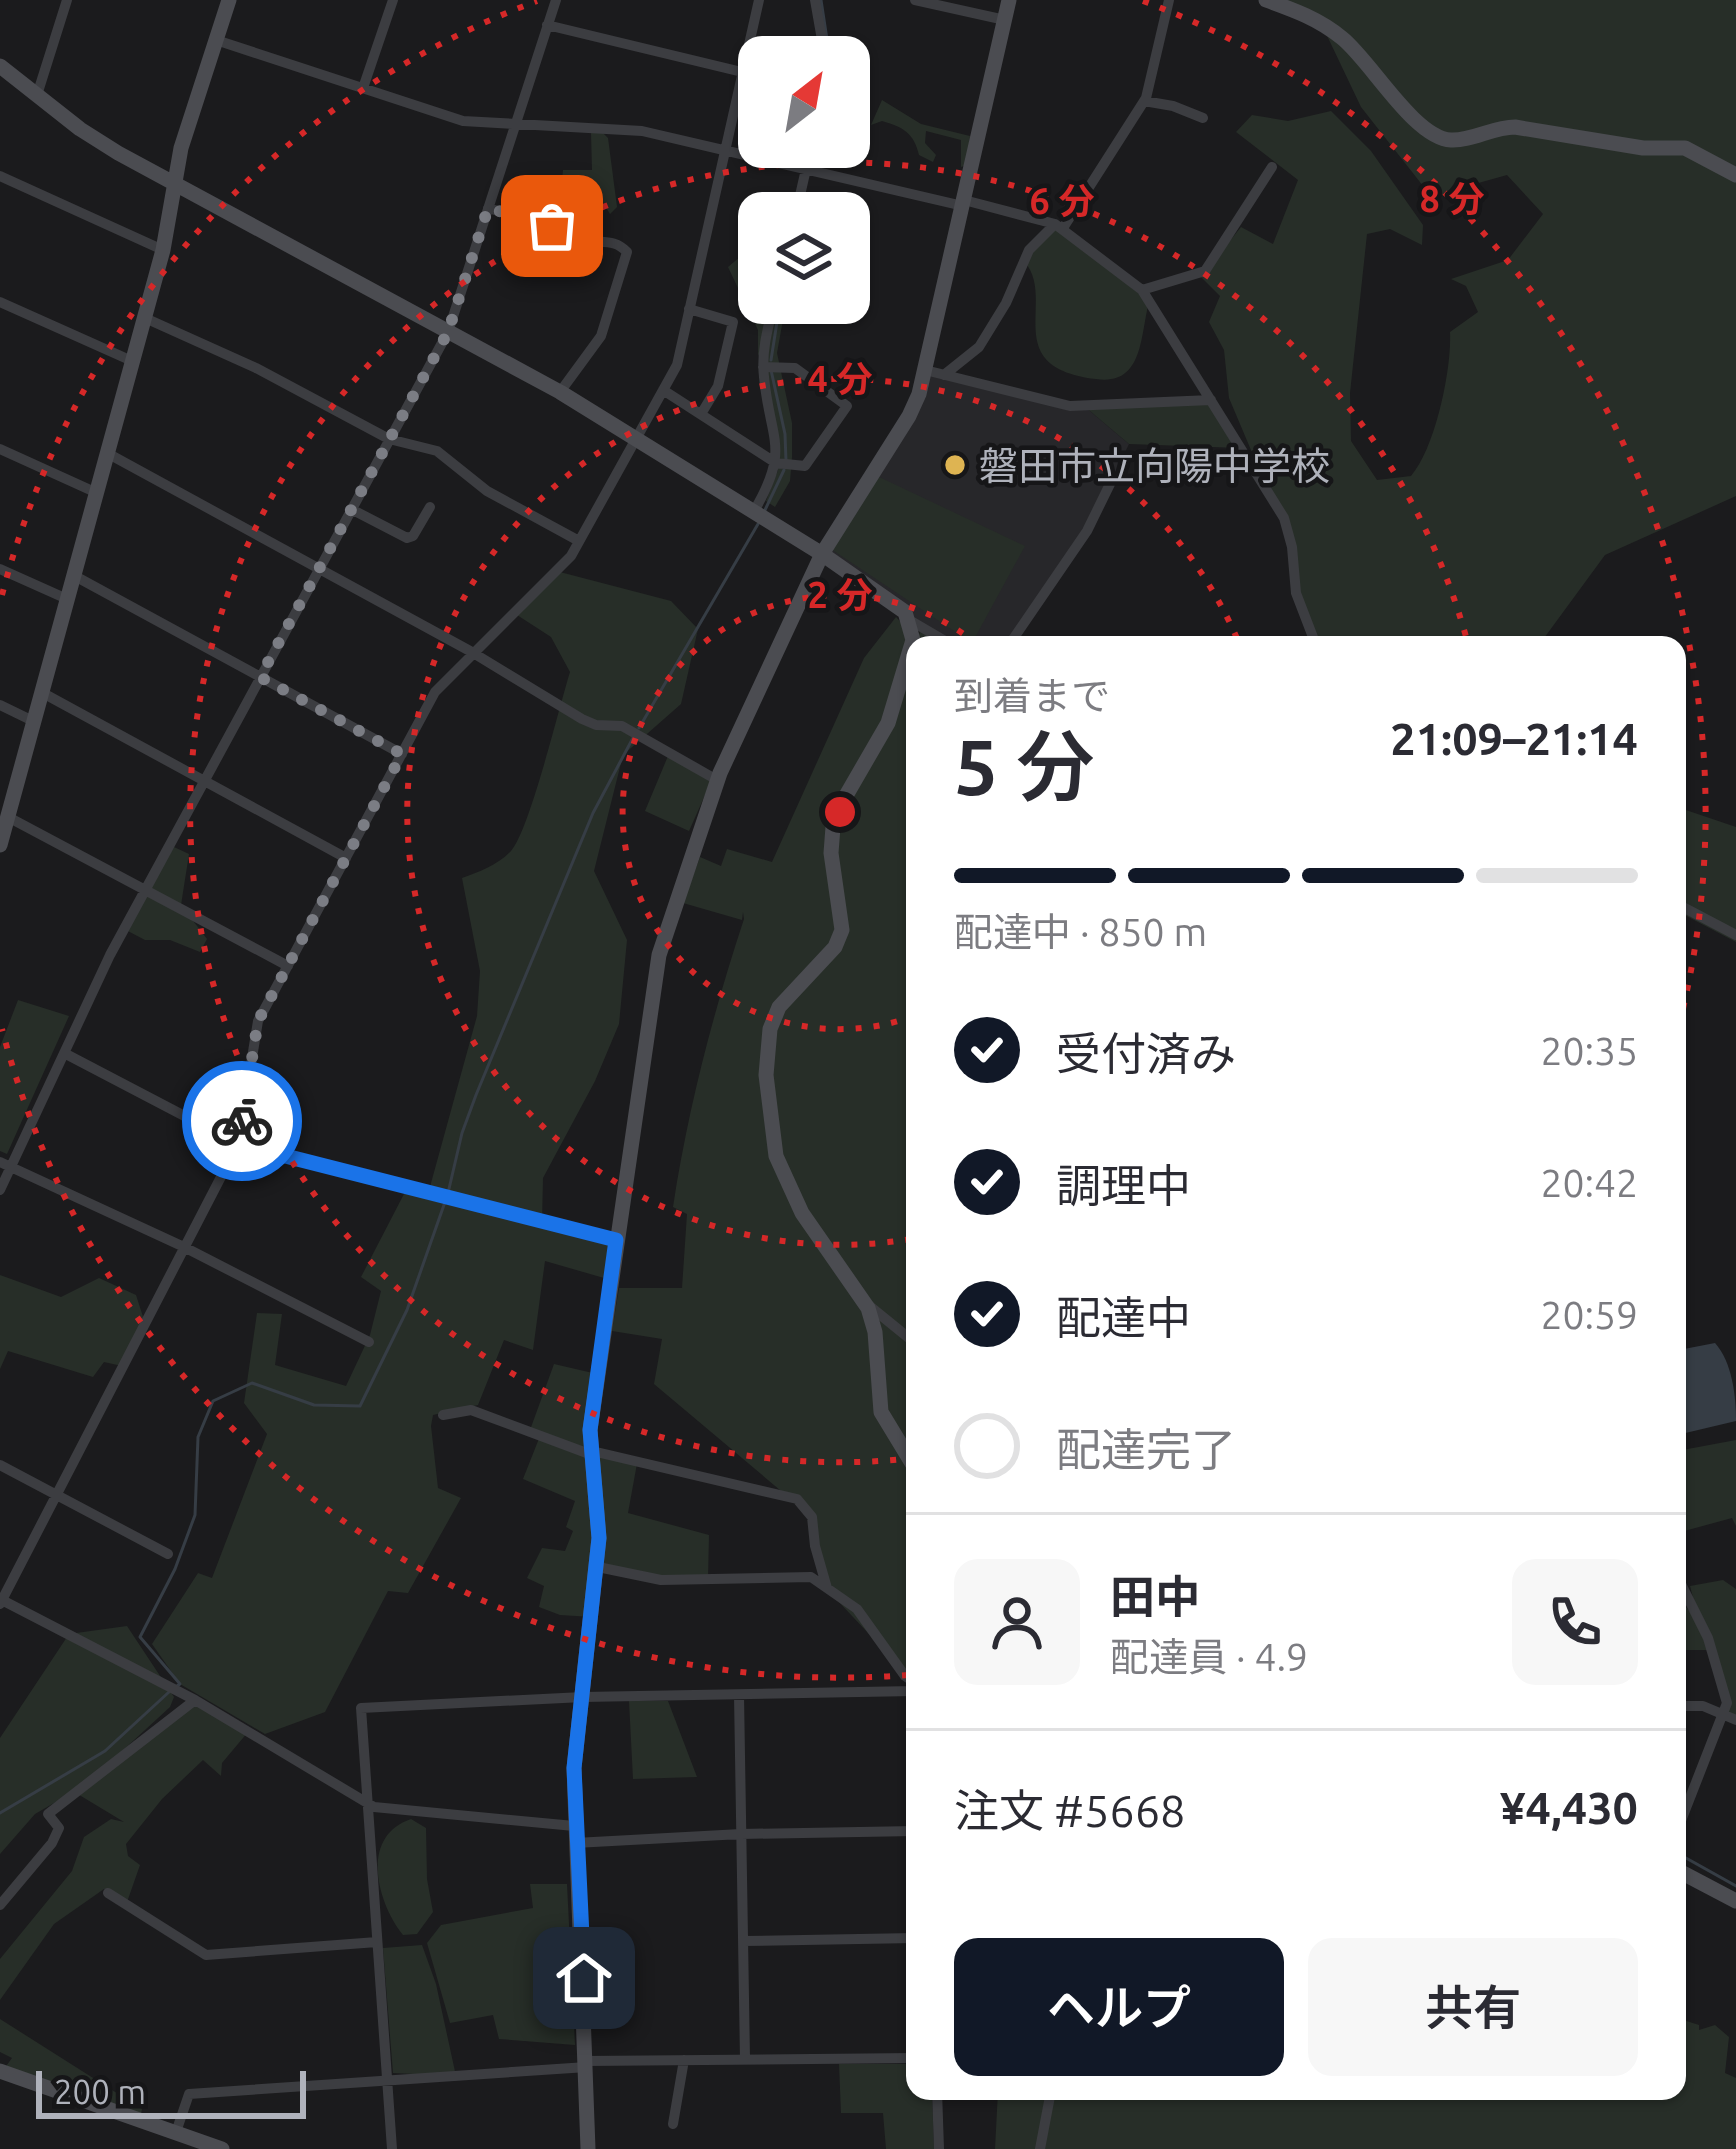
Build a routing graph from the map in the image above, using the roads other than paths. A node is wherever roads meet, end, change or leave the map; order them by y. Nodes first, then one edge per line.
1 (68, 0) edge
2 (229, 0) edge
3 (393, 0) edge
4 (556, 0) edge
5 (759, 0) edge
6 (815, 0) edge
7 (915, 0) edge
8 (1010, 0) edge
9 (1169, 0) edge
10 (1266, 0) edge
11 (1005, 20) junction
12 (548, 25) junction
13 (750, 36) edge
14 (821, 36) edge
15 (216, 40) junction
16 (0, 65) edge
17 (738, 71) edge
18 (364, 88) junction
19 (738, 90) edge
20 (37, 95) junction
21 (1144, 101) junction
22 (1203, 118) dead end
23 (515, 124) junction
24 (725, 149) junction
25 (1272, 166) dead end
26 (806, 169) junction
27 (1736, 175) edge
28 (0, 176) edge
29 (177, 187) junction
30 (801, 192) edge
31 (963, 203) junction
32 (488, 208) junction
33 (1059, 226) junction
34 (163, 250) junction
35 (1142, 290) junction
36 (0, 302) edge
37 (689, 309) junction
38 (145, 318) junction
39 (770, 324) edge
40 (448, 332) junction
41 (132, 361) junction
42 (763, 367) junction
43 (925, 370) junction
44 (944, 375) junction
45 (663, 390) junction
46 (560, 392) junction
47 (1211, 400) junction
48 (701, 414) junction
49 (637, 437) junction
50 (389, 439) junction
51 (0, 449) edge
52 (107, 453) junction
53 (776, 463) junction
54 (1110, 484) dead end
55 (97, 493) junction
56 (430, 507) dead end
57 (351, 509) junction
58 (754, 511) junction
59 (579, 541) junction
60 (822, 554) junction
61 (0, 569) edge
62 (318, 569) junction
63 (74, 575) junction
64 (68, 599) junction
65 (911, 621) junction
66 (913, 636) edge
67 (937, 636) edge
68 (1015, 636) edge
69 (1313, 636) edge
70 (474, 653) junction
71 (906, 666) edge
72 (260, 677) junction
73 (41, 692) junction
74 (0, 705) edge
75 (33, 721) junction
76 (402, 754) junction
77 (717, 780) junction
78 (203, 782) junction
79 (8, 817) junction
80 (0, 845) edge
81 (346, 858) junction
82 (145, 890) junction
83 (1686, 909) edge
84 (1736, 935) edge
85 (288, 966) junction
86 (64, 1053) junction
87 (238, 1144) junction
88 (6, 1164) edge
89 (0, 1190) edge
90 (616, 1240) junction
91 (184, 1247) junction
92 (864, 1302) junction
93 (906, 1336) edge
94 (368, 1342) dead end
95 (443, 1415) dead end
96 (592, 1453) junction
97 (906, 1453) edge
98 (0, 1465) edge
99 (56, 1494) junction
100 (168, 1554) dead end
101 (598, 1567) junction
102 (827, 1588) junction
103 (1686, 1594) edge
104 (1, 1601) edge
105 (906, 1677) edge
106 (906, 1687) edge
107 (739, 1695) junction
108 (583, 1697) junction
109 (195, 1700) junction
110 (1686, 1706) edge
111 (1731, 1718) edge
112 (367, 1803) junction
113 (1686, 1812) edge
114 (906, 1832) edge
115 (741, 1834) junction
116 (574, 1835) junction
117 (1686, 1875) edge
118 (108, 1893) dead end
119 (1736, 1901) edge
120 (0, 1906) edge
121 (906, 1938) edge
122 (743, 1941) junction
123 (377, 1942) junction
124 (906, 2058) edge
125 (746, 2059) junction
126 (684, 2060) junction
127 (587, 2064) junction
128 (0, 2071) edge
129 (387, 2080) junction
130 (938, 2100) edge
131 (1050, 2100) edge
132 (673, 2124) dead end
133 (176, 2132) junction
134 (222, 2149) edge
135 (392, 2149) edge
136 (588, 2149) edge
137 (939, 2149) edge
138 (1040, 2149) edge

1 - 20 street
2 - 15 street
3 - 18 street
4 - 12 street
5 - 13 street
6 - 14 street
7 - 11 street
8 - 11 street
9 - 21 street
10 - 27 street
11 - 31 street
12 - 17 street
12 - 23 street
15 - 18 street
15 - 29 street
16 - 20 street
18 - 23 street
19 - 24 street
20 - 29 street
21 - 22 street
21 - 33 street
23 - 24 street
23 - 32 street
24 - 26 street
24 - 37 street
25 - 35 street
26 - 30 street
26 - 31 street
28 - 34 street
29 - 34 street
29 - 40 street
31 - 33 street
31 - 43 street
32 - 40 street
32 - 46 street
33 - 35 street
33 - 44 street
34 - 38 street
35 - 47 street
36 - 41 street
37 - 45 street
37 - 48 street
38 - 41 street
38 - 50 street
39 - 42 street
40 - 46 street
40 - 50 street
41 - 52 street
42 - 53 street
42 - 53 street
43 - 44 street
43 - 60 street
44 - 47 street
45 - 48 street
45 - 49 street
46 - 49 street
47 - 69 street
48 - 53 street
49 - 58 street
49 - 59 street
50 - 57 street
50 - 59 street
51 - 55 street
52 - 55 street
52 - 62 street
53 - 58 street
54 - 68 street
55 - 63 street
56 - 57 street
57 - 62 street
58 - 60 street
59 - 70 street
60 - 65 street
60 - 77 street
61 - 64 street
62 - 70 street
62 - 72 street
63 - 64 street
63 - 72 street
64 - 73 street
65 - 66 street
65 - 67 street
70 - 76 street
70 - 77 street
71 - 92 street
72 - 76 street
72 - 78 street
73 - 75 street
73 - 78 street
74 - 75 street
75 - 79 street
76 - 81 street
77 - 90 street
78 - 81 street
78 - 82 street
79 - 80 street
79 - 82 street
81 - 85 street
82 - 85 street
82 - 86 street
83 - 84 street
85 - 87 street
86 - 87 street
86 - 88 street
87 - 90 street
87 - 91 street
88 - 89 street
88 - 91 street
90 - 96 street
91 - 94 street
91 - 99 street
92 - 93 street
92 - 97 street
95 - 96 street
96 - 101 street
96 - 102 street
98 - 99 street
99 - 100 street
99 - 104 street
101 - 102 street
101 - 108 street
102 - 105 street
103 - 111 street
104 - 109 street
106 - 107 street
107 - 108 street
107 - 115 street
108 - 112 street
108 - 116 street
109 - 112 street
109 - 120 street
110 - 111 street
111 - 113 street
112 - 116 street
112 - 123 street
114 - 115 street
115 - 116 street
115 - 122 street
116 - 127 street
117 - 119 street
118 - 123 street
121 - 122 street
122 - 125 street
123 - 129 street
124 - 125 street
125 - 126 street
126 - 127 street
126 - 132 street
127 - 129 street
127 - 136 street
128 - 133 street
129 - 133 street
129 - 135 street
130 - 137 street
131 - 138 street
133 - 134 street

